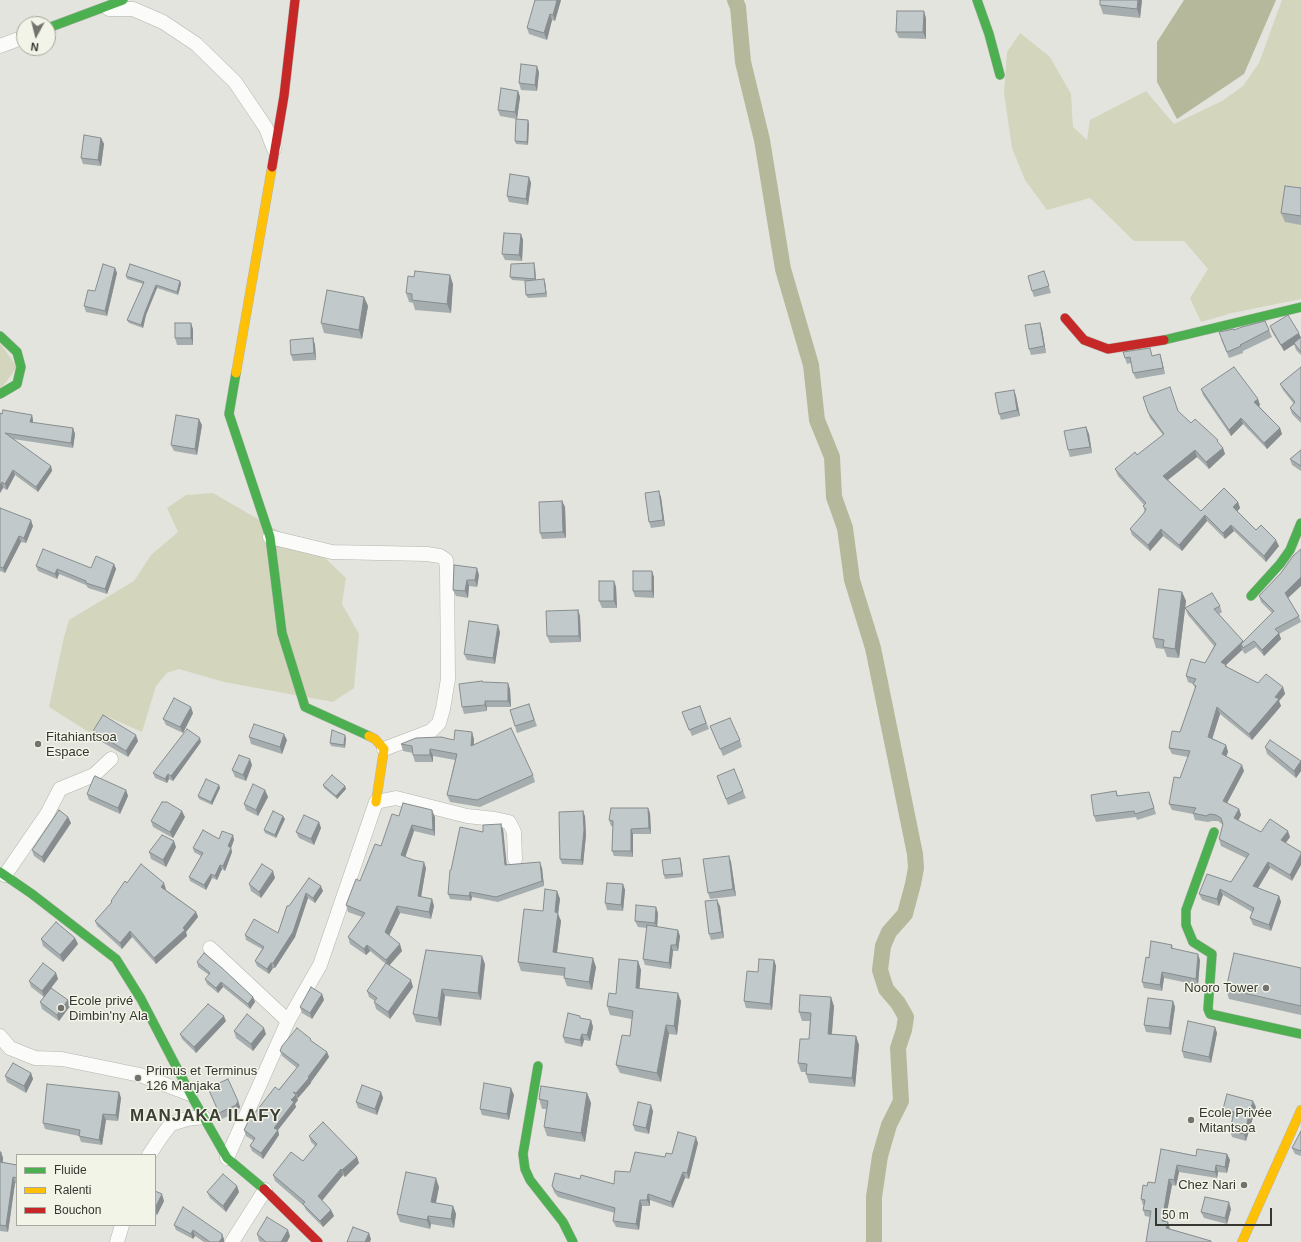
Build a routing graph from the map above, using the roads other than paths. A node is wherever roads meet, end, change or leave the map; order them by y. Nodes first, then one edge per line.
1 (123, 0) edge
2 (295, 0) edge
3 (977, 0) edge
4 (96, 9) junction
5 (56, 25) edge
6 (16, 40) edge
7 (0, 46) edge
8 (1000, 74) dead end
9 (274, 149) junction
10 (1301, 307) edge
11 (1064, 318) dead end
12 (0, 336) edge
13 (0, 394) edge
14 (1301, 523) edge
15 (270, 537) junction
16 (1250, 596) dead end
17 (384, 748) junction
18 (111, 759) dead end
19 (376, 802) junction
20 (1214, 832) dead end
21 (515, 859) dead end
22 (2, 873) edge
23 (210, 948) dead end
24 (288, 1021) junction
25 (1301, 1034) edge
26 (0, 1036) edge
27 (538, 1066) dead end
28 (190, 1094) junction
29 (1301, 1110) edge
30 (203, 1116) junction
31 (150, 1154) edge
32 (227, 1158) junction
33 (265, 1190) junction
34 (122, 1226) edge
35 (117, 1242) edge
36 (232, 1242) edge
37 (318, 1242) edge
38 (572, 1242) edge
39 (1242, 1242) edge

1 - 4 street
2 - 9 street
3 - 8 street
4 - 5 street
4 - 9 street
6 - 7 street
9 - 15 street
10 - 11 street
12 - 13 street
14 - 16 street
15 - 17 street
15 - 17 street
17 - 19 street
18 - 22 street
19 - 21 street
19 - 24 street
20 - 25 street
22 - 28 street
23 - 24 street
24 - 32 street
26 - 28 street
27 - 38 street
28 - 30 street
29 - 39 street
30 - 31 street
30 - 32 street
32 - 33 street
33 - 36 street
33 - 37 street
34 - 35 street

